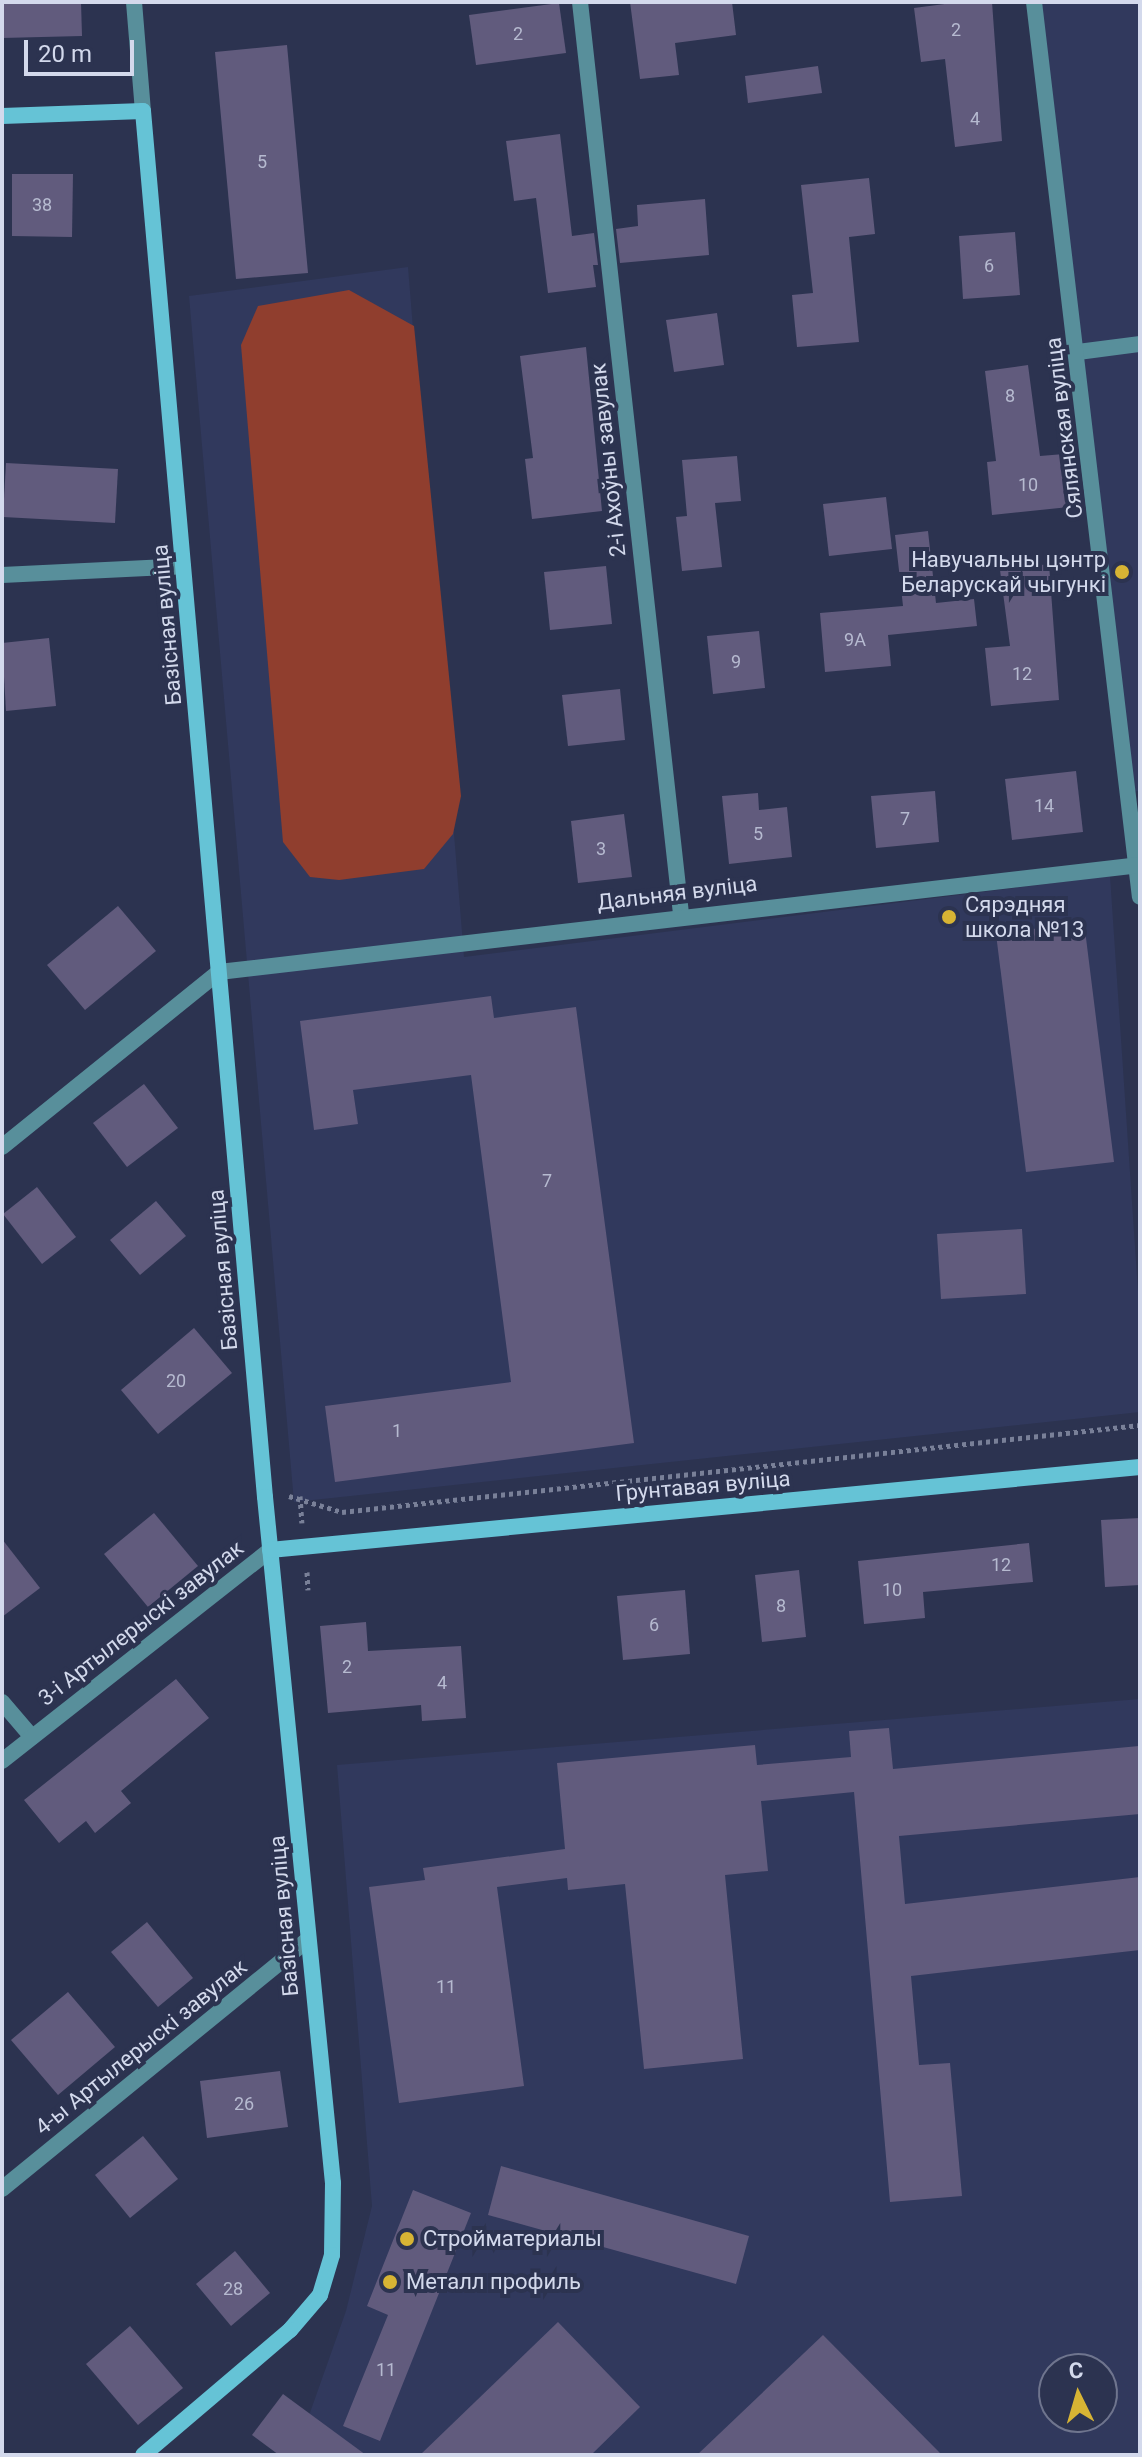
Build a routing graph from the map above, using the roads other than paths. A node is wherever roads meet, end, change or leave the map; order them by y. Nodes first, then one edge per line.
1 (134, 2) edge
2 (580, 2) edge
3 (1034, 2) edge
4 (143, 111) junction
5 (2, 116) edge
6 (1140, 344) edge
7 (1078, 352) junction
8 (183, 566) junction
9 (2, 575) edge
10 (1138, 865) edge
11 (1140, 897) edge
12 (681, 914) junction
13 (219, 972) junction
14 (2, 1147) edge
15 (1140, 1467) edge
16 (270, 1550) junction
17 (2, 1702) edge
18 (32, 1737) junction
19 (2, 1761) edge
20 (307, 1940) junction
21 (2, 2189) edge
22 (143, 2455) edge

1 - 4 street, Базісная вуліца
2 - 12 street, 2-і Ахоўны завулак
3 - 7 street, Сялянская вуліца
4 - 5 main road
4 - 8 main road, Базісная вуліца
6 - 7 street
7 - 10 street, Сялянская вуліца
8 - 9 street
8 - 13 main road, Базісная вуліца
10 - 11 street, Сялянская вуліца
10 - 12 street, Дальняя вуліца
12 - 13 street, Дальняя вуліца
13 - 14 street
13 - 16 main road, Базісная вуліца
15 - 16 main road, Грунтавая вуліца
16 - 18 street, 3-і Артылерыскі завулак
16 - 20 main road, Базісная вуліца
17 - 18 street
18 - 19 street, 3-і Артылерыскі завулак
20 - 21 street, 4-ы Артылерыскі завулак
20 - 22 main road, Базісная вуліца

